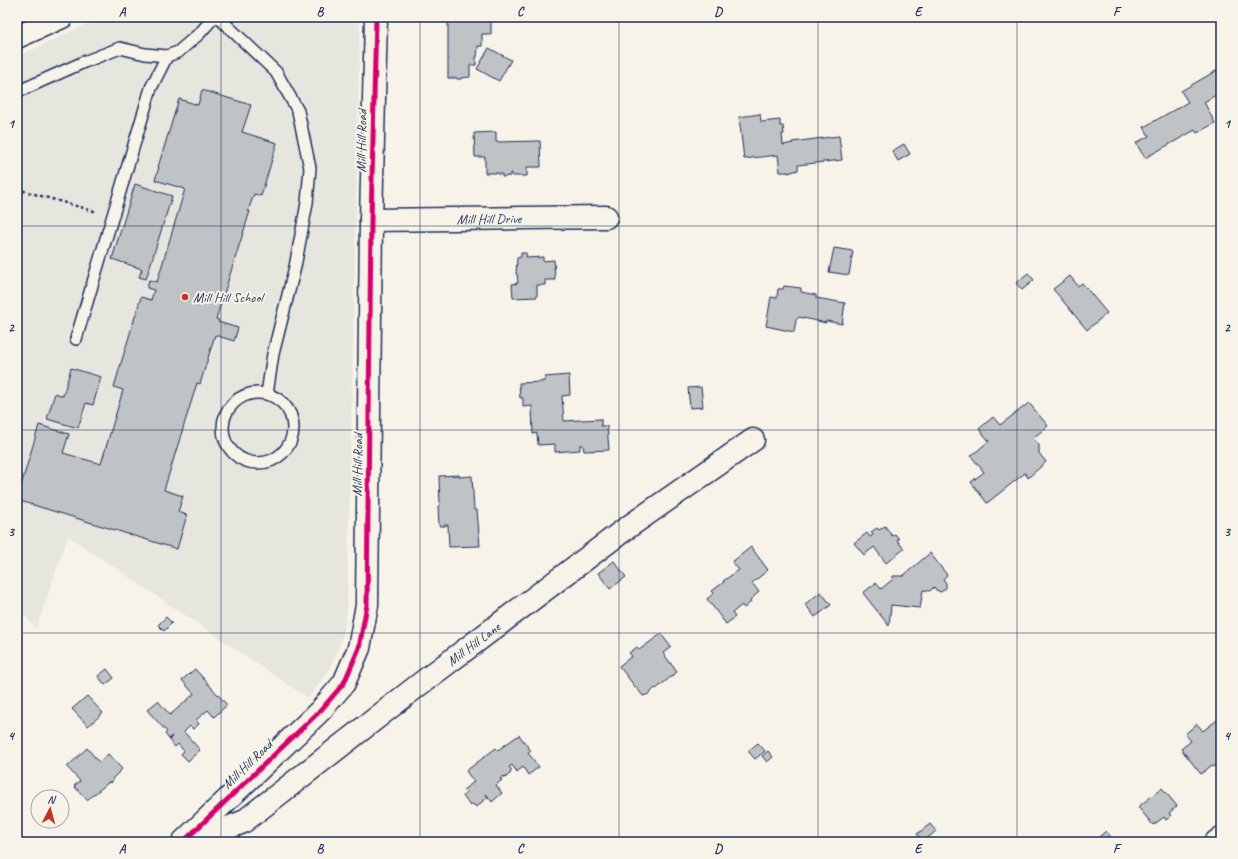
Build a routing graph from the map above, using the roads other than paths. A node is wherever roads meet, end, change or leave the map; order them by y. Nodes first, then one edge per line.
1 (62, 17) edge
2 (214, 17) edge
3 (218, 17) edge
4 (376, 17) edge
5 (17, 38) edge
6 (167, 56) junction
7 (17, 92) edge
8 (606, 217) dead end
9 (371, 220) junction
10 (76, 339) dead end
11 (267, 394) junction
12 (753, 440) dead end
13 (1221, 838) edge
14 (183, 842) edge
15 (192, 842) edge
16 (1216, 842) edge

1 - 5 street
2 - 6 lane
3 - 11 lane
4 - 9 street, Mill Hill Road
6 - 7 lane
6 - 10 lane
8 - 9 street, Mill Hill Drive
9 - 14 street, Mill Hill Road
11 - 11 lane
12 - 15 street, Mill Hill Lane
13 - 16 street

